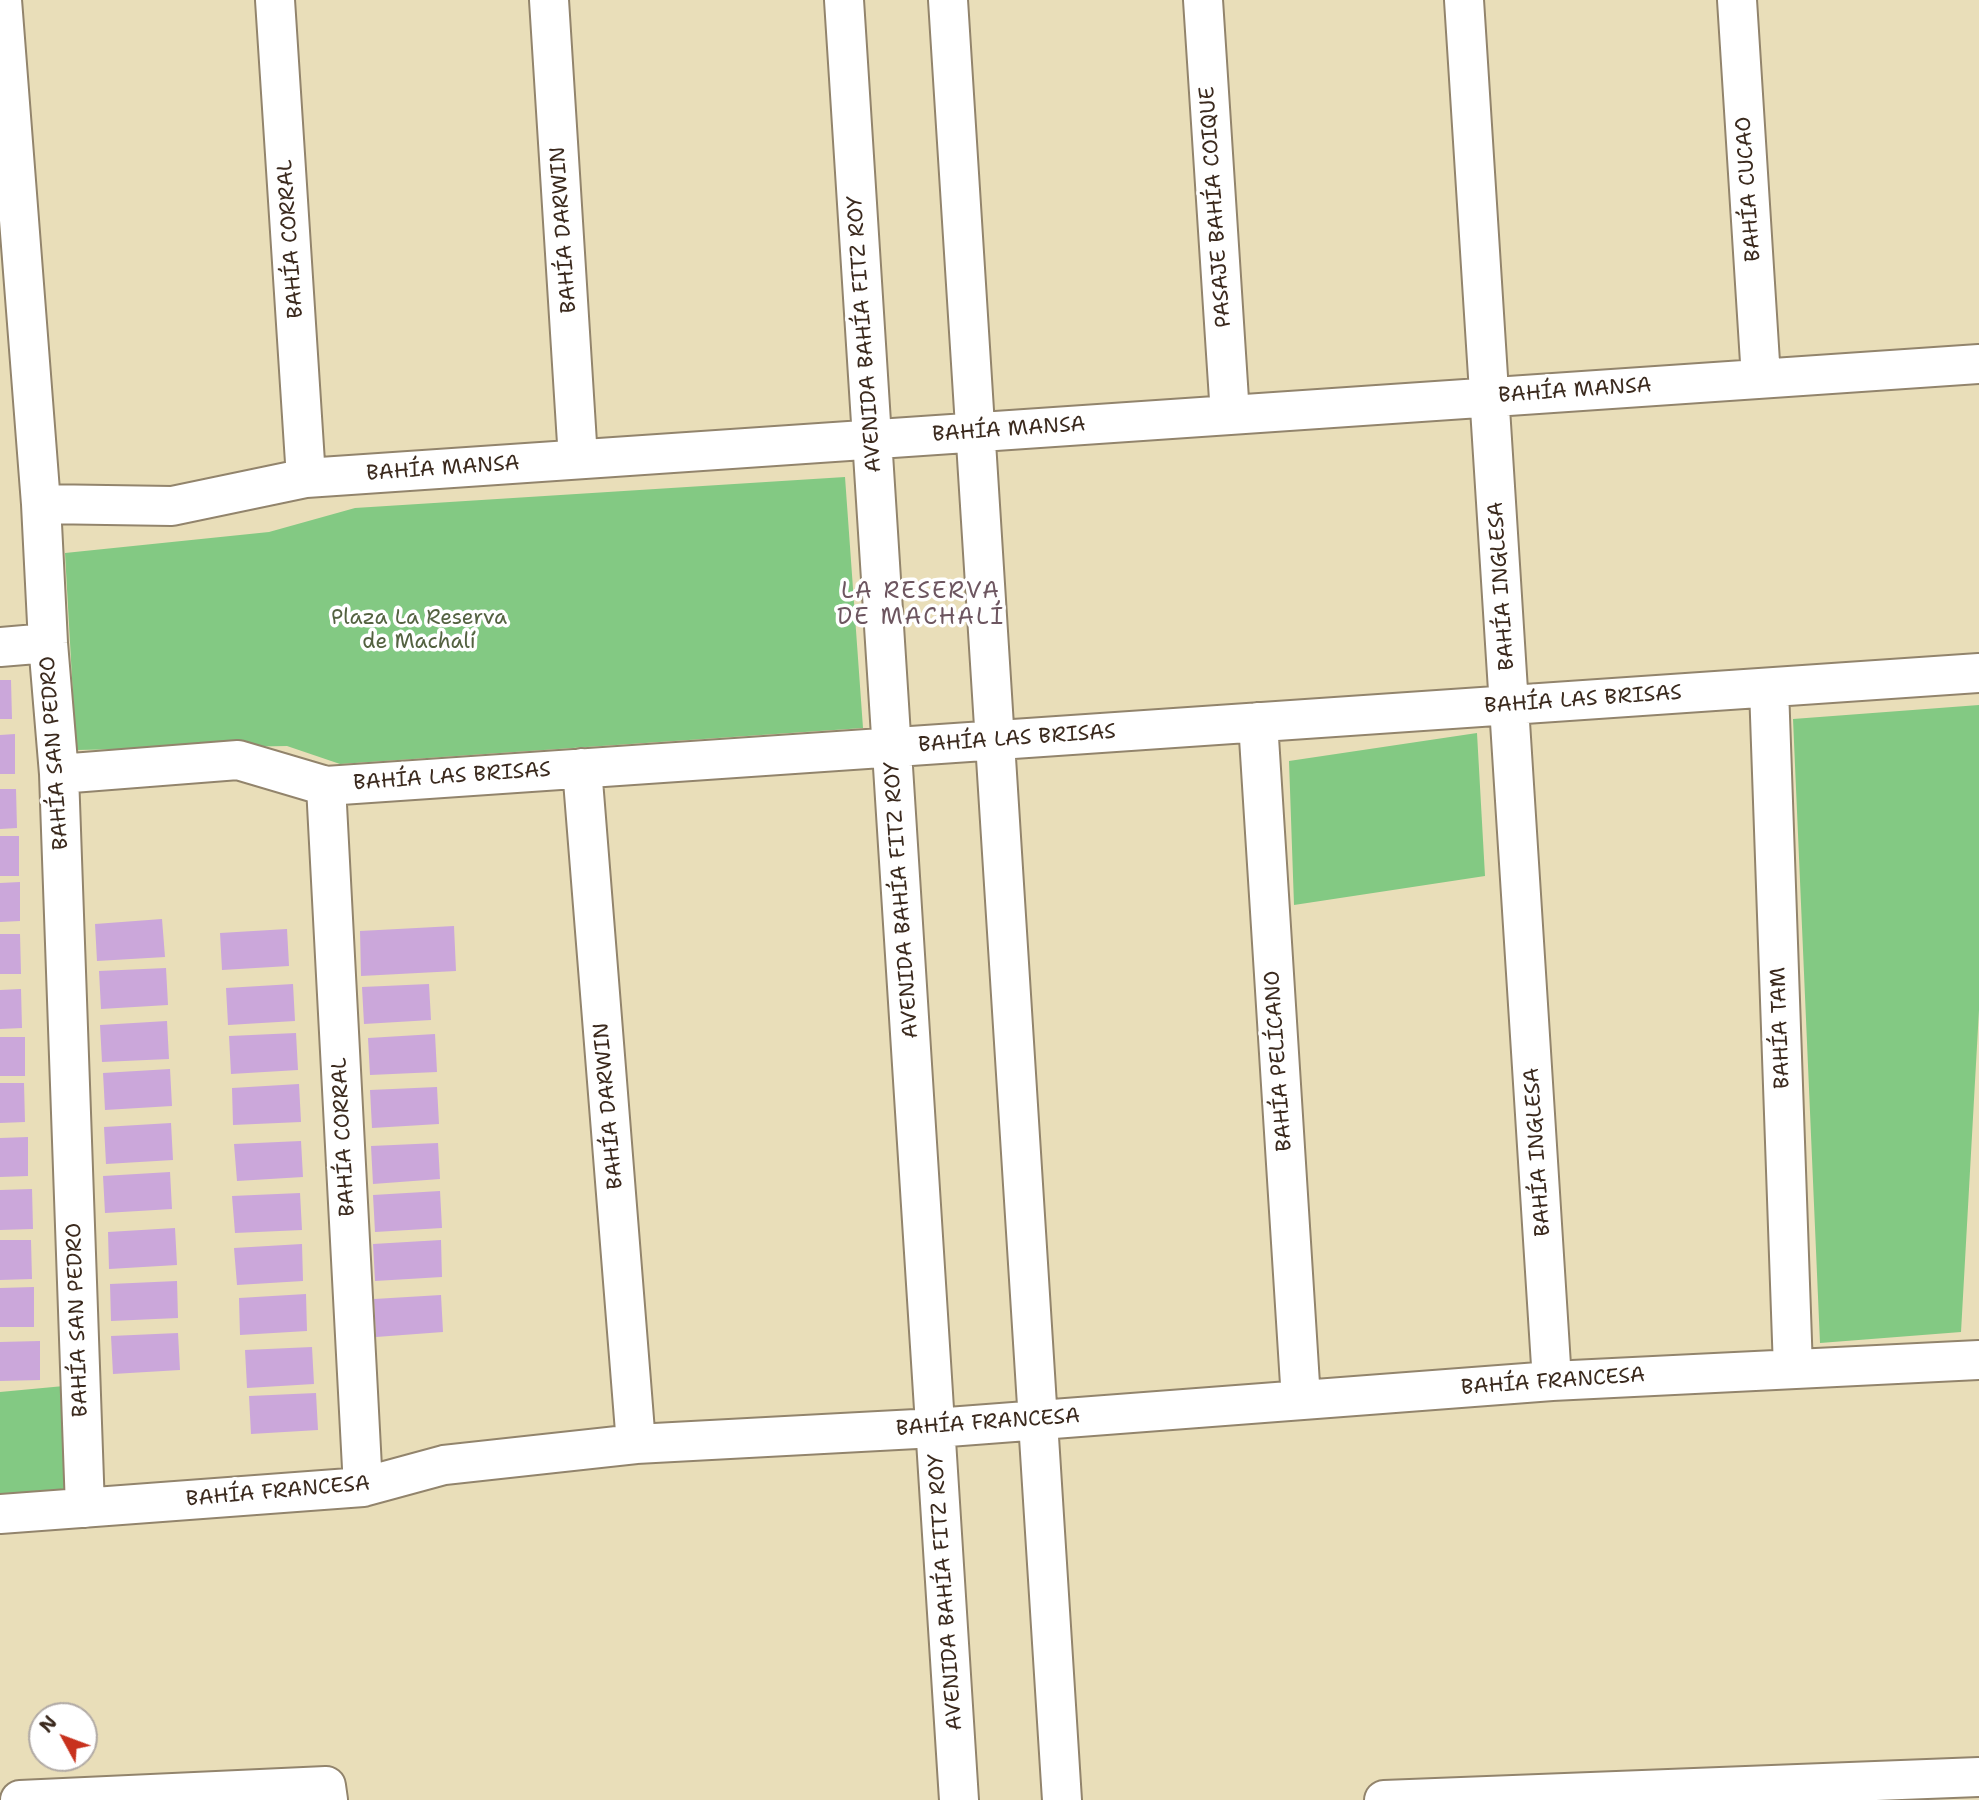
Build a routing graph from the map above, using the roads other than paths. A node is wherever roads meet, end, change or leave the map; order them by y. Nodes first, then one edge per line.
1 (2, 0) edge
2 (275, 0) edge
3 (549, 0) edge
4 (844, 0) edge
5 (948, 0) edge
6 (1203, 0) edge
7 (1464, 0) edge
8 (1737, 0) edge
9 (1979, 364) edge
10 (1761, 379) junction
11 (1489, 397) junction
12 (1230, 415) junction
13 (975, 432) junction
14 (872, 440) junction
15 (578, 460) junction
16 (306, 478) junction
17 (41, 504) junction
18 (48, 643) junction
19 (0, 647) edge
20 (1979, 673) edge
21 (1769, 688) junction
22 (1509, 705) junction
23 (1258, 722) junction
24 (995, 740) junction
25 (892, 748) junction
26 (582, 768) junction
27 (59, 774) junction
28 (326, 786) junction
29 (1979, 1360) edge
30 (1793, 1369) junction
31 (1552, 1381) junction
32 (1301, 1400) junction
33 (1038, 1419) junction
34 (935, 1428) junction
35 (636, 1444) junction
36 (363, 1487) junction
37 (85, 1508) junction
38 (0, 1514) edge
39 (1979, 1777) edge
40 (20, 1800) edge
41 (328, 1800) edge
42 (959, 1800) edge
43 (1062, 1800) edge
44 (1384, 1800) edge

1 - 17 street, BAHÍA SAN PEDRO
2 - 16 street, BAHÍA CORRAL
3 - 15 street, BAHÍA DARWIN
4 - 14 street, AVENIDA BAHÍA FITZ ROY
5 - 13 street
6 - 12 street, PASAJE BAHÍA COIQUE
7 - 11 street, BAHÍA INGLESA
8 - 10 street, BAHÍA CUCAO
9 - 10 street, BAHÍA MANSA
10 - 11 street, BAHÍA MANSA
11 - 12 street, BAHÍA MANSA
11 - 22 street, BAHÍA INGLESA
12 - 13 street, BAHÍA MANSA
13 - 14 street, BAHÍA MANSA
13 - 24 street
14 - 15 street, BAHÍA MANSA
14 - 25 street, AVENIDA BAHÍA FITZ ROY
15 - 16 street, BAHÍA MANSA
16 - 17 street, BAHÍA MANSA
17 - 18 street, BAHÍA SAN PEDRO
18 - 19 street
18 - 27 street, BAHÍA SAN PEDRO
20 - 21 street, BAHÍA LAS BRISAS
21 - 22 street, BAHÍA LAS BRISAS
21 - 30 street, BAHÍA TAM
22 - 23 street, BAHÍA LAS BRISAS
22 - 31 street, BAHÍA INGLESA
23 - 24 street, BAHÍA LAS BRISAS
23 - 32 street, BAHÍA PELÍCANO
24 - 25 street, BAHÍA LAS BRISAS
24 - 33 street
25 - 26 street, BAHÍA LAS BRISAS
25 - 34 street, AVENIDA BAHÍA FITZ ROY
26 - 28 street, BAHÍA LAS BRISAS
26 - 35 street, BAHÍA DARWIN
27 - 28 street, BAHÍA LAS BRISAS
27 - 37 street, BAHÍA SAN PEDRO
28 - 36 street, BAHÍA CORRAL
29 - 30 street, BAHÍA FRANCESA
30 - 31 street, BAHÍA FRANCESA
31 - 32 street, BAHÍA FRANCESA
32 - 33 street, BAHÍA FRANCESA
33 - 34 street, BAHÍA FRANCESA
33 - 43 street
34 - 35 street, BAHÍA FRANCESA
34 - 42 street, AVENIDA BAHÍA FITZ ROY
35 - 36 street, BAHÍA FRANCESA
36 - 37 street, BAHÍA FRANCESA
37 - 38 street, BAHÍA FRANCESA
39 - 44 street
40 - 41 street

